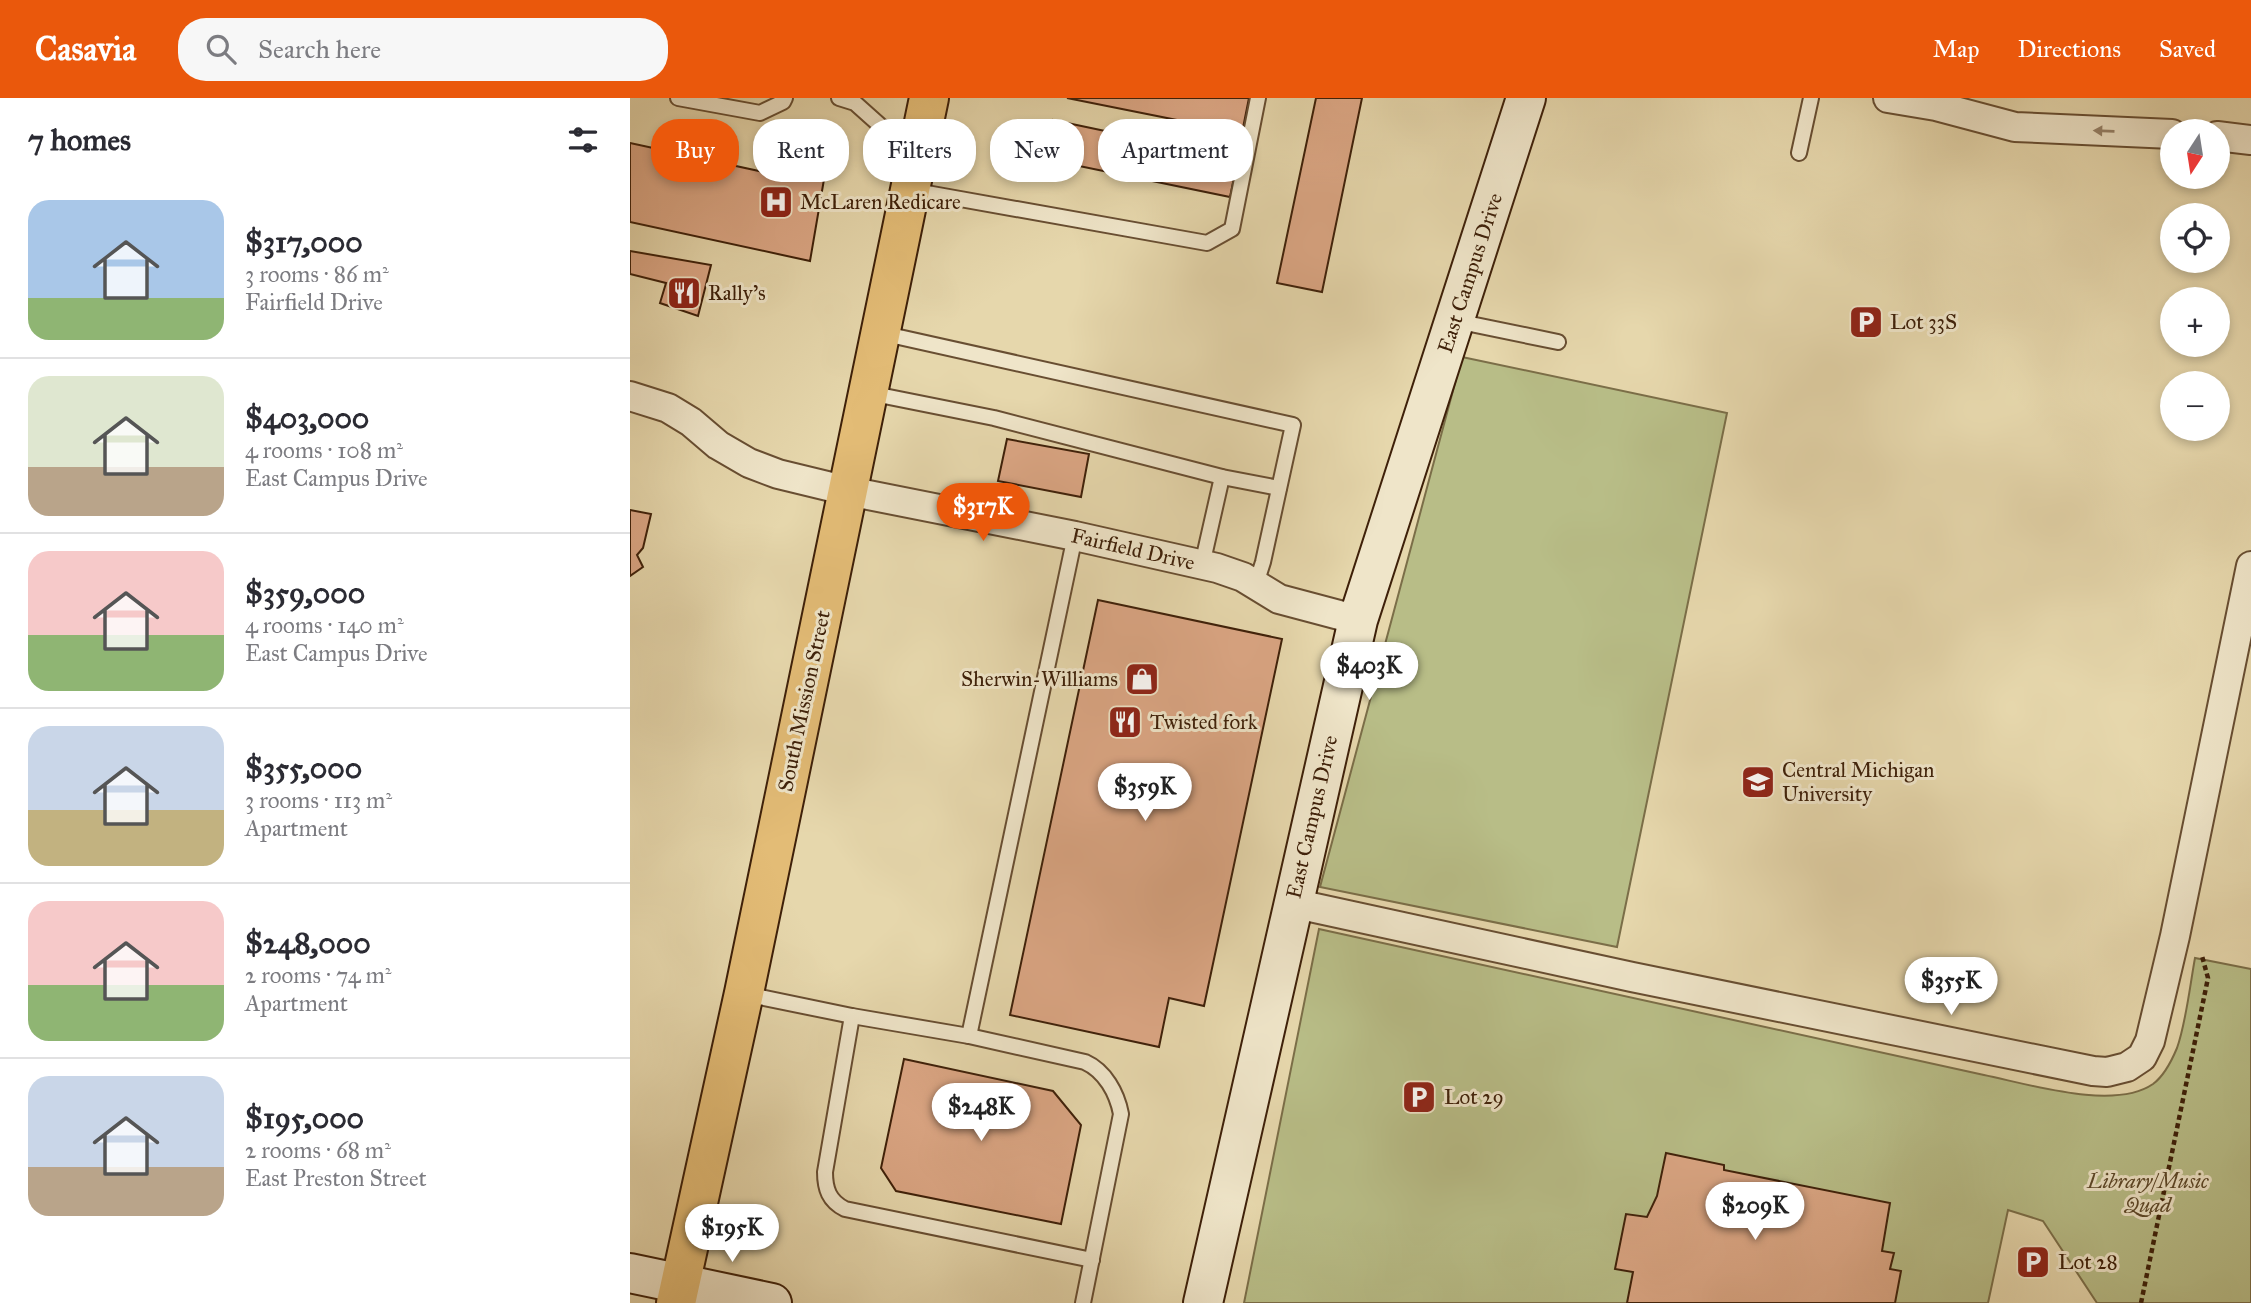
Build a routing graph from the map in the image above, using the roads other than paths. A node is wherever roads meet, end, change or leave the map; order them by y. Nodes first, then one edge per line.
1 (678, 98) edge
2 (785, 98) edge
3 (839, 98) edge
4 (929, 98) edge
5 (1258, 98) edge
6 (1526, 98) edge
7 (1811, 98) edge
8 (1892, 98) edge
9 (868, 119) edge
10 (924, 119) edge
11 (2160, 133) edge
12 (2230, 138) edge
13 (2251, 141) edge
14 (1799, 153) dead end
15 (910, 182) edge
16 (946, 182) edge
17 (1455, 320) junction
18 (880, 333) junction
19 (1558, 342) dead end
20 (868, 392) junction
21 (630, 396) edge
22 (1222, 477) junction
23 (1279, 488) junction
24 (848, 491) junction
25 (1075, 536) junction
26 (1202, 565) junction
27 (2251, 566) edge
28 (1256, 584) junction
29 (1358, 620) junction
30 (1292, 904) junction
31 (744, 993) junction
32 (852, 1016) junction
33 (969, 1036) junction
34 (1092, 1260) junction
35 (630, 1273) edge
36 (678, 1293) edge
37 (772, 1303) edge
38 (1083, 1303) edge
39 (1203, 1303) edge

1 - 2 lane
3 - 9 lane
4 - 10 main road, South Mission Street
5 - 16 lane
6 - 17 street, East Campus Drive
7 - 14 lane
11 -> 8 street
12 - 13 street
15 - 18 main road, South Mission Street
17 - 19 lane
17 - 29 street, East Campus Drive
18 - 20 main road, South Mission Street
18 - 23 lane
20 - 22 lane
20 - 24 main road, South Mission Street
21 - 24 street, Fairfield Drive
22 - 23 lane
22 - 26 lane
23 - 28 lane
24 - 25 street, Fairfield Drive
24 - 31 main road, South Mission Street
25 - 26 street, Fairfield Drive
25 - 33 lane
26 - 28 street, Fairfield Drive
27 - 30 street
28 - 29 street, Fairfield Drive
29 - 30 street, East Campus Drive
30 - 39 street, East Campus Drive
31 - 32 lane
31 - 36 main road, South Mission Street
32 - 33 lane
32 - 34 lane
33 - 34 lane
34 - 38 lane
35 - 36 street
36 - 37 street

